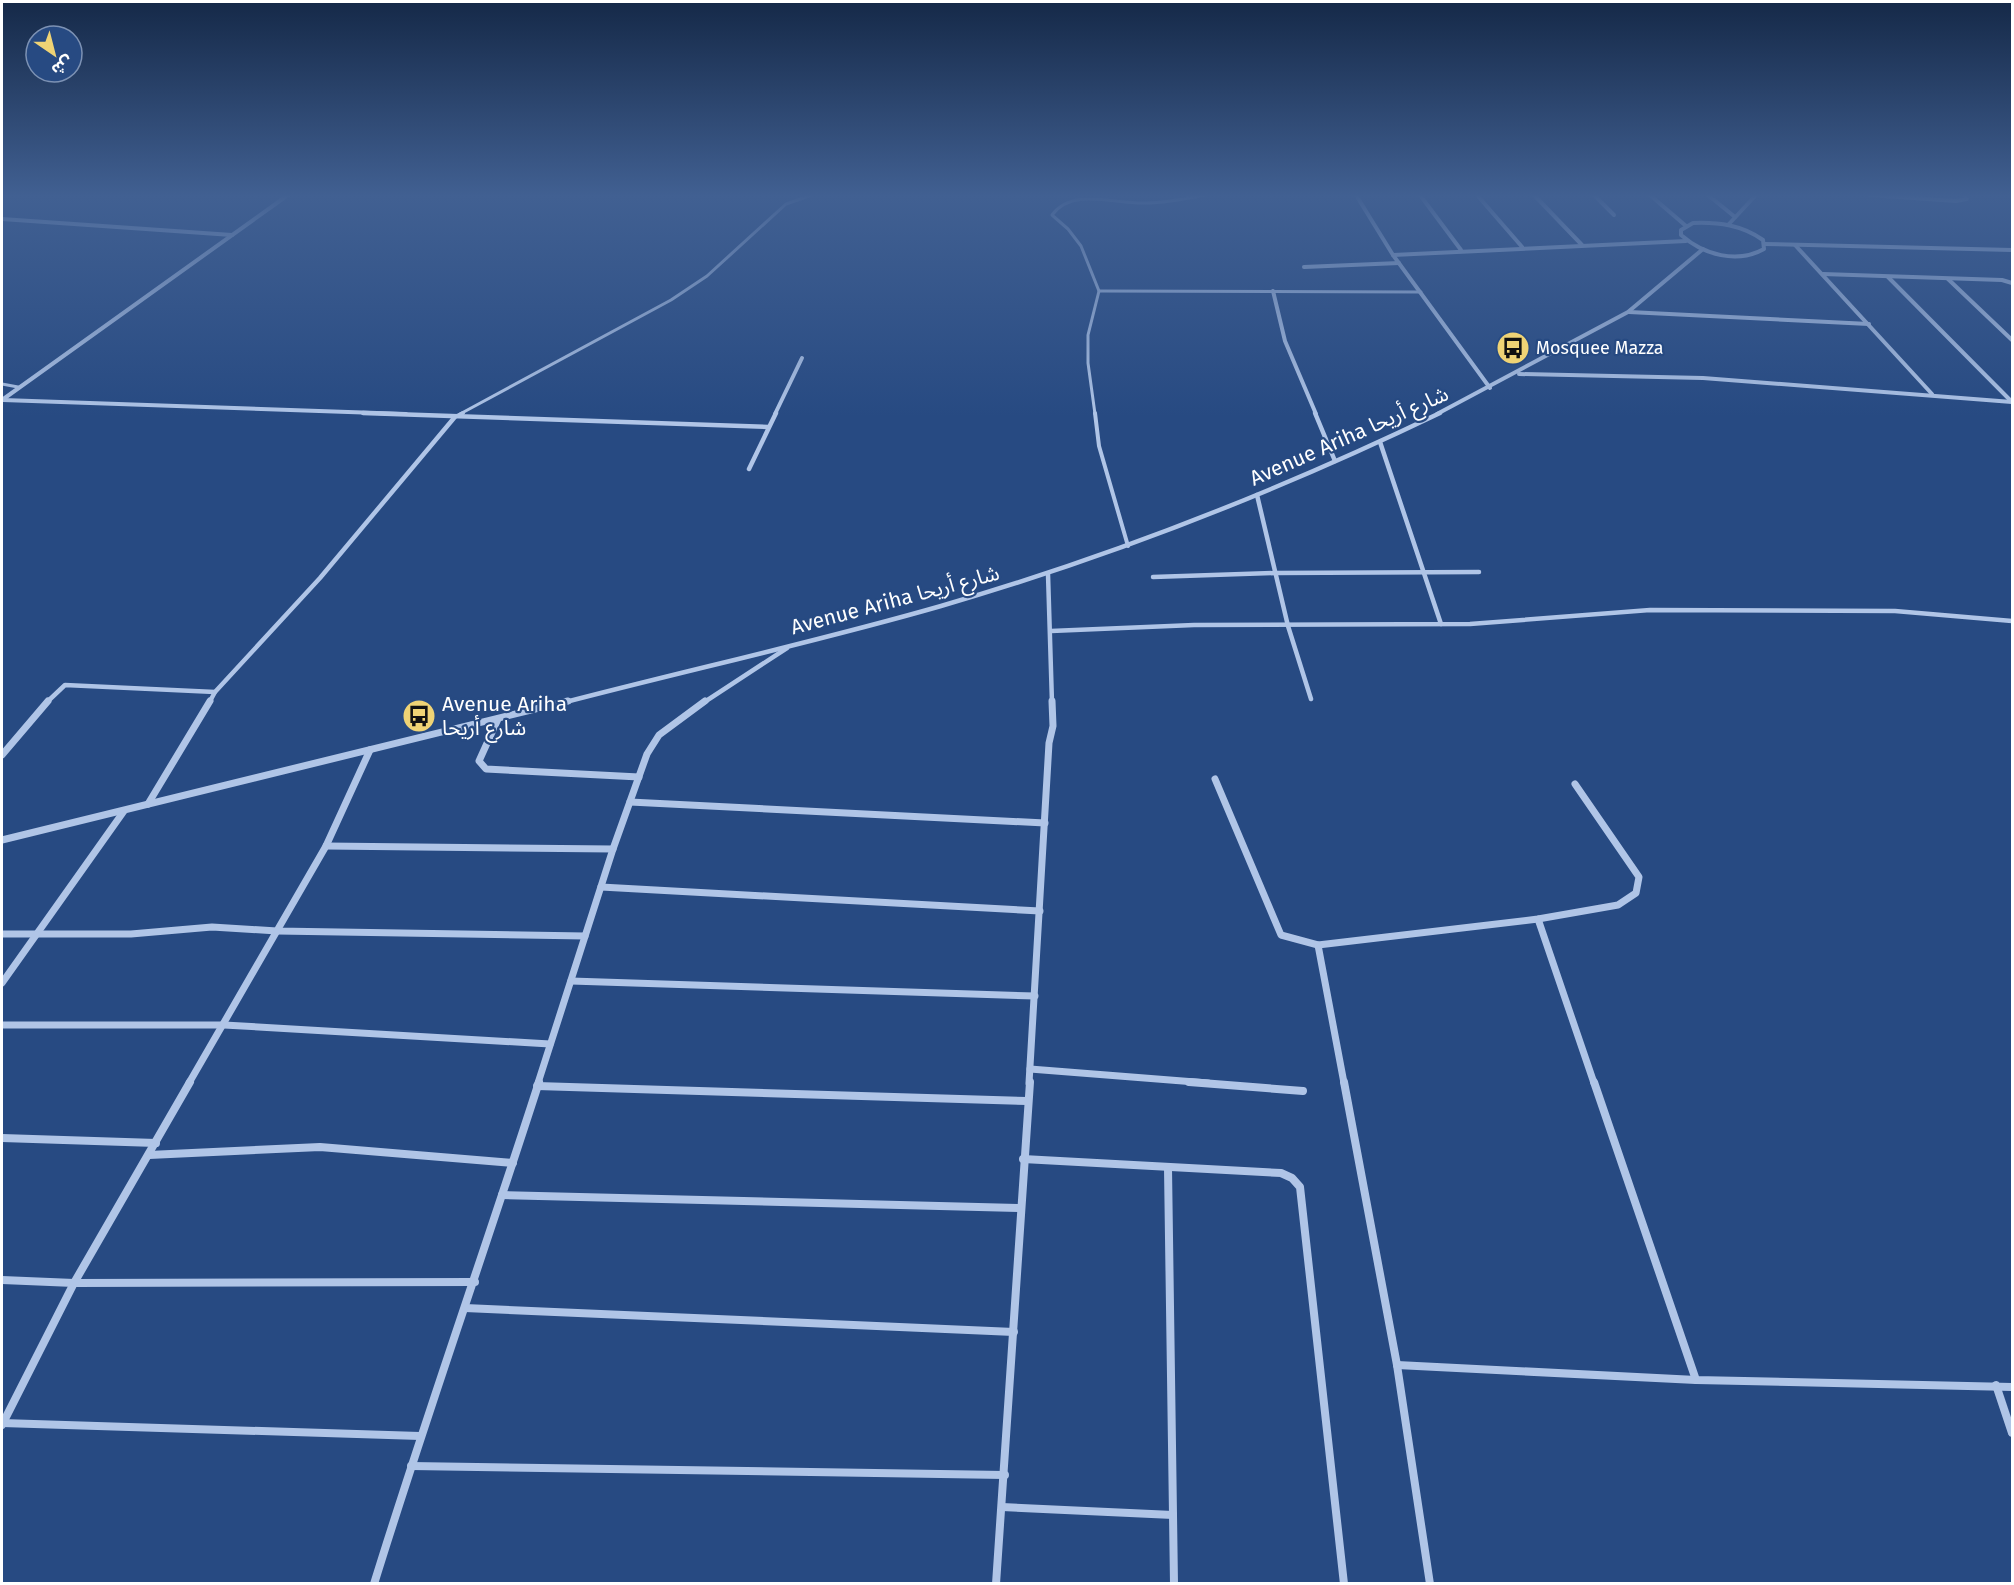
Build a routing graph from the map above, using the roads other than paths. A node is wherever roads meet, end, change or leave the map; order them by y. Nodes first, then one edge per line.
1 (184, 269) edge
2 (715, 269) edge
3 (1090, 269) edge
4 (1404, 269) edge
5 (1679, 269) edge
6 (1818, 269) edge
7 (1823, 274) junction
8 (1888, 276) junction
9 (1947, 278) junction
10 (2013, 283) edge
11 (1099, 291) junction
12 (1272, 291) junction
13 (1420, 292) junction
14 (1628, 312) junction
15 (1869, 324) junction
16 (2013, 340) edge
17 (802, 358) dead end
18 (1517, 374) junction
19 (2, 384) edge
20 (18, 387) junction
21 (1490, 388) junction
22 (1932, 394) junction
23 (2, 400) edge
24 (2012, 402) edge
25 (454, 418) junction
26 (768, 427) junction
27 (1380, 442) junction
28 (1335, 462) junction
29 (749, 469) dead end
30 (1257, 495) junction
31 (1128, 546) junction
32 (1424, 572) junction
33 (1479, 572) dead end
34 (1275, 573) junction
35 (1048, 574) junction
36 (1153, 577) dead end
37 (2013, 621) edge
38 (1441, 624) junction
39 (1288, 626) junction
40 (1051, 631) junction
41 (792, 644) junction
42 (215, 692) junction
43 (1311, 699) dead end
44 (498, 719) junction
45 (370, 750) junction
46 (2, 755) edge
47 (639, 777) junction
48 (1215, 779) dead end
49 (1575, 784) dead end
50 (630, 802) junction
51 (148, 804) junction
52 (124, 810) junction
53 (1045, 823) junction
54 (2, 840) edge
55 (326, 846) junction
56 (613, 849) junction
57 (601, 887) junction
58 (1040, 911) junction
59 (1538, 919) junction
60 (277, 931) junction
61 (2, 934) edge
62 (34, 936) junction
63 (585, 936) junction
64 (1318, 945) junction
65 (571, 981) junction
66 (2, 982) edge
67 (1035, 996) junction
68 (2, 1025) edge
69 (224, 1025) junction
70 (550, 1044) junction
71 (1030, 1069) junction
72 (537, 1086) junction
73 (1303, 1091) dead end
74 (1027, 1101) junction
75 (2, 1138) edge
76 (156, 1143) junction
77 (148, 1155) junction
78 (1023, 1159) junction
79 (513, 1163) junction
80 (1168, 1168) junction
81 (502, 1195) junction
82 (1020, 1208) junction
83 (2, 1280) edge
84 (475, 1282) junction
85 (74, 1283) junction
86 (465, 1308) junction
87 (1014, 1332) junction
88 (1397, 1365) junction
89 (1696, 1380) junction
90 (1996, 1385) junction
91 (2013, 1387) edge
92 (2, 1424) edge
93 (2013, 1433) edge
94 (420, 1436) junction
95 (411, 1466) junction
96 (1005, 1475) junction
97 (1002, 1507) junction
98 (1173, 1515) junction
99 (374, 1584) edge
100 (996, 1584) edge
101 (1173, 1584) edge
102 (1344, 1584) edge
103 (1430, 1584) edge

1 - 20 street
2 - 25 lane
3 - 11 lane
4 - 13 street
5 - 14 street, Avenue Ariha شارع أريحا
6 - 7 street
7 - 8 street
7 - 15 street
8 - 9 street
8 - 24 street
9 - 10 street
9 - 16 street
11 - 12 lane
11 - 31 lane
12 - 13 lane
12 - 28 street
13 - 21 street
14 - 15 street
14 - 18 street, Avenue Ariha شارع أريحا
15 - 22 street
17 - 26 street
18 - 21 street, Avenue Ariha شارع أريحا
18 - 22 street
19 - 20 lane
20 - 23 street
21 - 27 street, Avenue Ariha شارع أريحا
22 - 24 street
23 - 25 street
25 - 26 street
25 - 42 street
26 - 29 street
27 - 28 street, Avenue Ariha شارع أريحا
27 - 32 street
28 - 30 street, Avenue Ariha شارع أريحا
30 - 31 street, Avenue Ariha شارع أريحا
30 - 34 street
31 - 35 street, Avenue Ariha شارع أريحا
32 - 33 street
32 - 34 street
32 - 38 street
34 - 36 street
34 - 39 street
35 - 40 street
35 - 41 street, Avenue Ariha شارع أريحا
37 - 38 street
38 - 39 street
39 - 40 street
39 - 43 street
40 - 53 street
41 - 44 street, Avenue Ariha شارع أريحا
41 - 47 street
42 - 46 street
42 - 51 street
44 - 45 street, Avenue Ariha شارع أريحا
44 - 47 street
45 - 51 street, Avenue Ariha شارع أريحا
45 - 55 street
47 - 50 street
48 - 64 street
49 - 59 street
50 - 53 street
50 - 56 street
51 - 52 street, Avenue Ariha شارع أريحا
52 - 54 street, Avenue Ariha شارع أريحا
52 - 62 street
53 - 58 street
55 - 56 street
55 - 60 street
56 - 57 street
57 - 58 street
57 - 63 street
58 - 67 street
59 - 64 street
59 - 89 street
60 - 62 street
60 - 63 street
60 - 69 street
61 - 62 street
62 - 66 street
63 - 65 street
64 - 88 street
65 - 67 street
65 - 70 street
67 - 71 street
68 - 69 street
69 - 70 street
69 - 76 street
70 - 72 street
71 - 73 street
71 - 74 street
72 - 74 street
72 - 79 street
74 - 78 street
75 - 76 street
76 - 77 street
77 - 79 street
77 - 85 street
78 - 80 street
78 - 82 street
79 - 81 street
80 - 98 street
80 - 102 street
81 - 82 street
81 - 84 street
82 - 87 street
83 - 85 street
84 - 85 street
84 - 86 street
85 - 92 street
86 - 87 street
86 - 94 street
87 - 96 street
88 - 89 street
88 - 103 street
89 - 90 street
90 - 91 street
90 - 93 street
92 - 94 street
94 - 95 street
95 - 96 street
95 - 99 street
96 - 97 street
97 - 98 street
97 - 100 street
98 - 101 street

